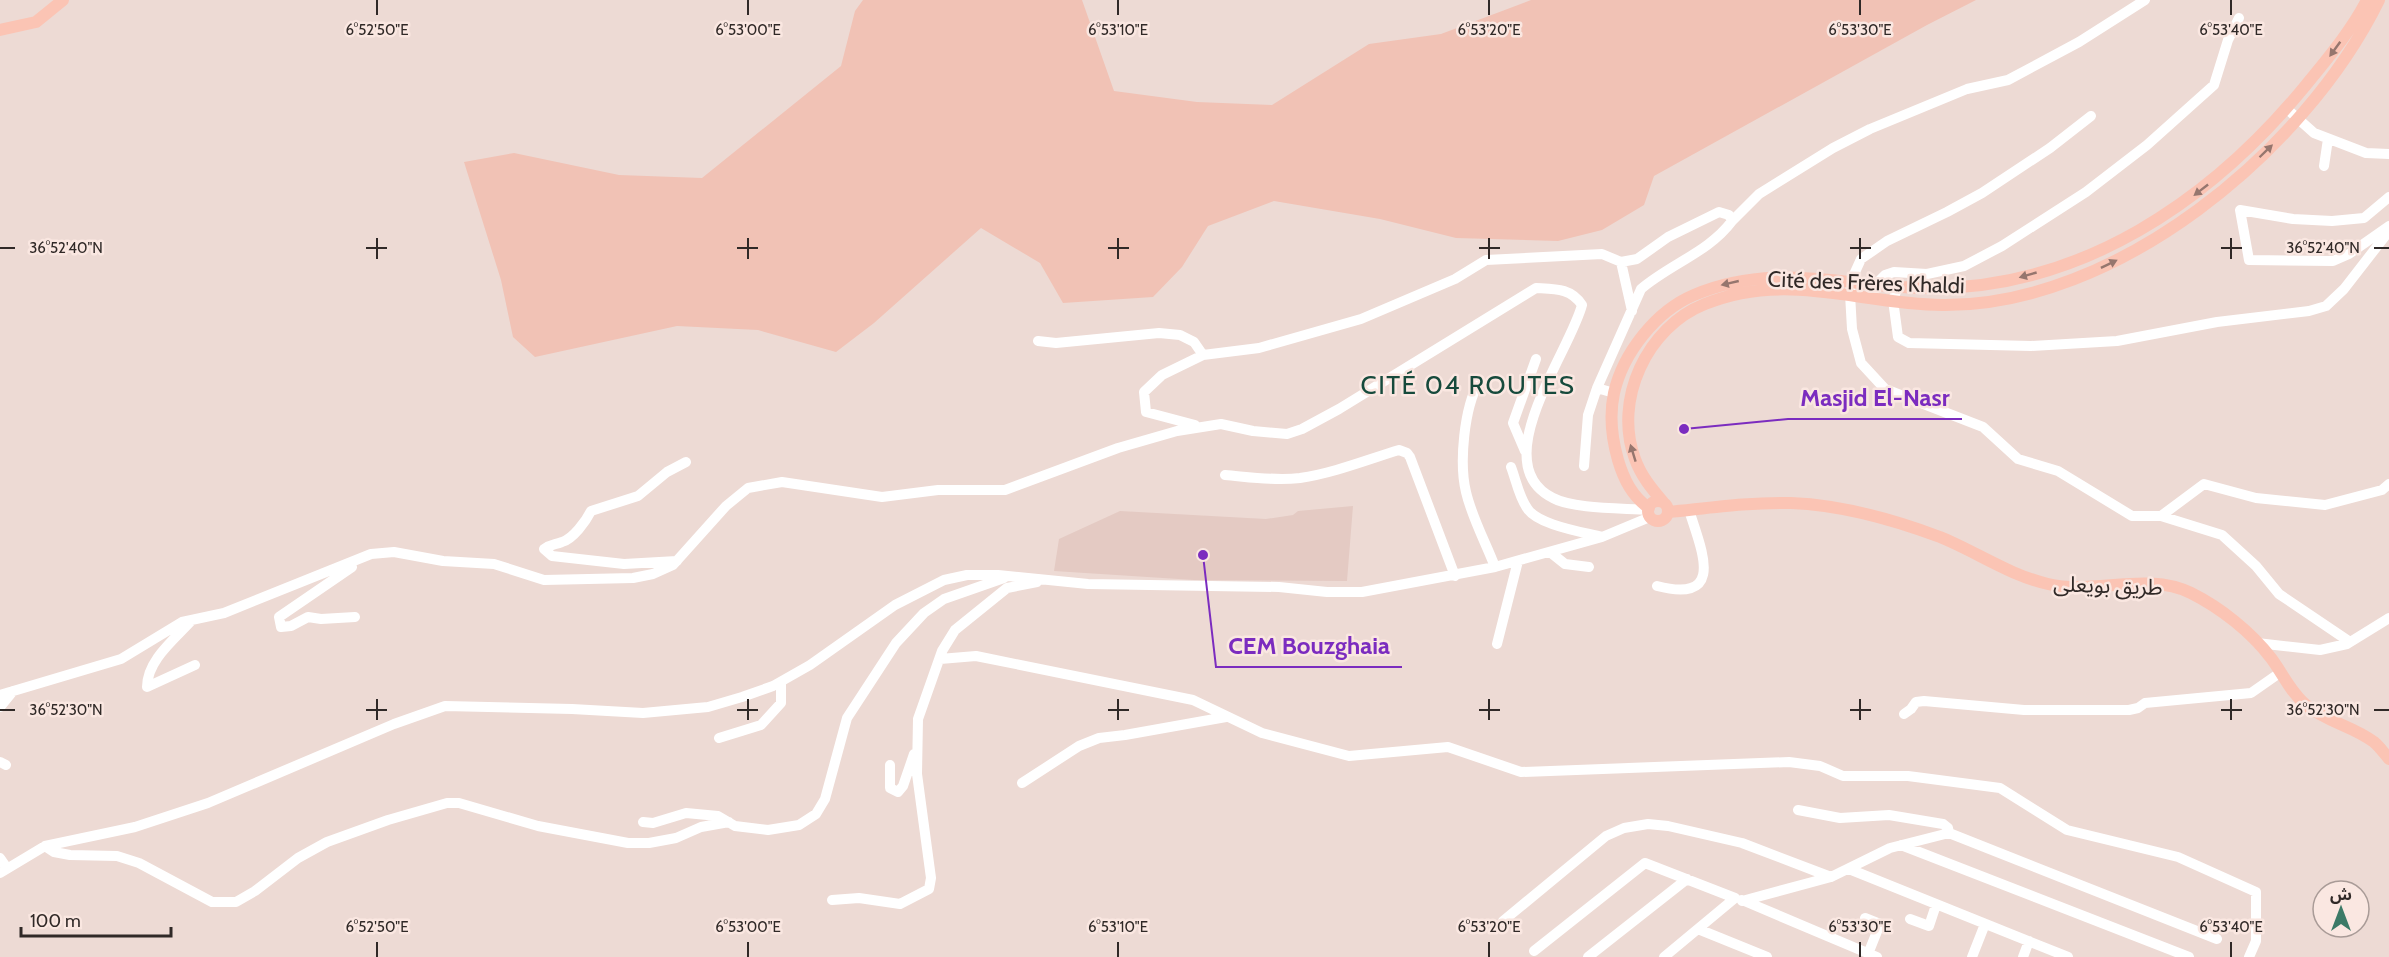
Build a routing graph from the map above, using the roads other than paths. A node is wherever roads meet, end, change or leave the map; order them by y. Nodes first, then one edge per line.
1 (63, 0) edge
2 (2145, 0) edge
3 (2367, 0) edge
4 (2379, 0) edge
5 (2240, 18) dead end
6 (0, 30) edge
7 (2287, 109) junction
8 (2091, 117) dead end
9 (2297, 119) junction
10 (2328, 139) junction
11 (2389, 154) edge
12 (2324, 166) dead end
13 (2389, 197) edge
14 (1732, 221) junction
15 (2389, 226) edge
16 (2389, 231) edge
17 (1621, 262) junction
18 (1851, 281) junction
19 (1876, 284) junction
20 (1898, 286) junction
21 (1850, 294) junction
22 (1872, 297) junction
23 (1893, 300) junction
24 (1632, 312) junction
25 (1038, 341) dead end
26 (1203, 355) junction
27 (1536, 359) dead end
28 (1479, 382) dead end
29 (1597, 388) junction
30 (1614, 393) junction
31 (1200, 426) junction
32 (1525, 451) junction
33 (686, 462) dead end
34 (1584, 466) dead end
35 (1511, 468) dead end
36 (1225, 475) dead end
37 (2389, 484) edge
38 (1666, 507) junction
39 (1689, 510) junction
40 (1649, 512) junction
41 (2161, 516) junction
42 (1564, 527) junction
43 (1602, 537) junction
44 (1570, 547) junction
45 (1550, 552) junction
46 (371, 554) junction
47 (677, 561) junction
48 (1518, 561) junction
49 (1495, 567) junction
50 (1589, 567) dead end
51 (1010, 576) junction
52 (1455, 576) junction
53 (1049, 580) junction
54 (1657, 586) dead end
55 (355, 617) dead end
56 (2389, 618) edge
57 (192, 620) junction
58 (2350, 642) junction
59 (2257, 643) junction
60 (1497, 644) dead end
61 (940, 659) junction
62 (195, 665) dead end
63 (2281, 672) junction
64 (781, 682) junction
65 (13, 691) junction
66 (0, 695) edge
67 (0, 706) edge
68 (1904, 714) dead end
69 (1226, 717) junction
70 (719, 738) dead end
71 (918, 745) junction
72 (2389, 759) edge
73 (890, 765) dead end
74 (1022, 783) dead end
75 (1798, 810) dead end
76 (643, 822) dead end
77 (729, 822) junction
78 (1949, 833) junction
79 (1900, 845) junction
80 (45, 846) junction
81 (0, 858) edge
82 (1849, 869) junction
83 (4, 871) edge
84 (1832, 877) junction
85 (1687, 879) junction
86 (1739, 899) junction
87 (832, 900) dead end
88 (1936, 905) junction
89 (1865, 918) dead end
90 (1910, 919) dead end
91 (1503, 921) dead end
92 (1985, 924) junction
93 (1698, 929) junction
94 (2217, 939) dead end
95 (2029, 941) junction
96 (1534, 951) dead end
97 (1873, 955) edge
98 (1588, 957) edge
99 (1664, 957) edge
100 (1767, 957) edge
101 (1972, 957) edge
102 (2023, 957) edge
103 (2068, 957) edge
104 (2189, 957) edge
105 (2249, 957) edge

1 - 6 main road
2 - 14 street
3 -> 7 main road, Cité des Frères Khaldi
4 - 9 main road, Cité des Frères Khaldi
5 - 19 street
7 - 9 street
7 -> 20 main road, Cité des Frères Khaldi
8 - 18 street
9 - 10 street
23 -> 9 main road, Cité des Frères Khaldi
10 - 11 street
10 - 12 street
13 - 15 street
14 - 17 street
14 - 24 street
16 - 23 street
17 - 24 street
17 - 26 street
18 - 19 main road, Cité des Frères Khaldi
18 - 21 street
18 -> 30 main road, Cité des Frères Khaldi
19 - 20 main road, Cité des Frères Khaldi
19 - 22 street
20 - 23 street
21 - 22 main road, Cité des Frères Khaldi
38 -> 21 main road, Cité des Frères Khaldi
21 - 41 street
22 - 23 main road, Cité des Frères Khaldi
24 - 29 street
25 - 26 street
26 - 31 street
27 - 32 street
28 - 49 street
29 - 30 street
29 - 34 street
30 - 40 main road, Cité des Frères Khaldi
31 - 32 street
31 - 47 street
32 - 40 street
33 - 47 street
35 - 42 street
36 - 52 street
37 - 41 street
38 - 39 main road, طريق بويعلى
38 - 40 main road
38 - 40 main road
39 - 54 street
39 - 59 main road, طريق بويعلى
40 - 43 street
41 - 58 street
42 - 43 street
42 - 44 street
43 - 44 street
44 - 45 street
45 - 48 street
45 - 50 street
46 - 47 street
46 - 55 street
46 - 57 street
48 - 49 street
48 - 60 street
49 - 52 street
51 - 53 street
51 - 64 street
51 - 77 street
52 - 53 street
53 - 61 street
56 - 58 street
57 - 62 street
57 - 65 street
58 - 59 street
59 - 63 main road, طريق بويعلى
61 - 69 street
61 - 71 street
63 - 68 street
63 - 72 main road, طريق بويعلى
64 - 70 street
64 - 80 street
65 - 66 street
65 - 67 street
69 - 74 street
69 - 105 street
71 - 73 street
71 - 87 street
75 - 78 street
76 - 77 street
77 - 80 street
78 - 79 street
78 - 94 street
79 - 82 street
79 - 104 street
80 - 83 street
81 - 83 street
82 - 84 street
82 - 88 street
84 - 86 street
84 - 91 street
85 - 86 street
85 - 96 street
85 - 98 street
86 - 93 street
86 - 97 street
88 - 90 street
88 - 92 street
89 - 97 street
92 - 95 street
92 - 101 street
93 - 99 street
93 - 100 street
95 - 102 street
95 - 103 street

